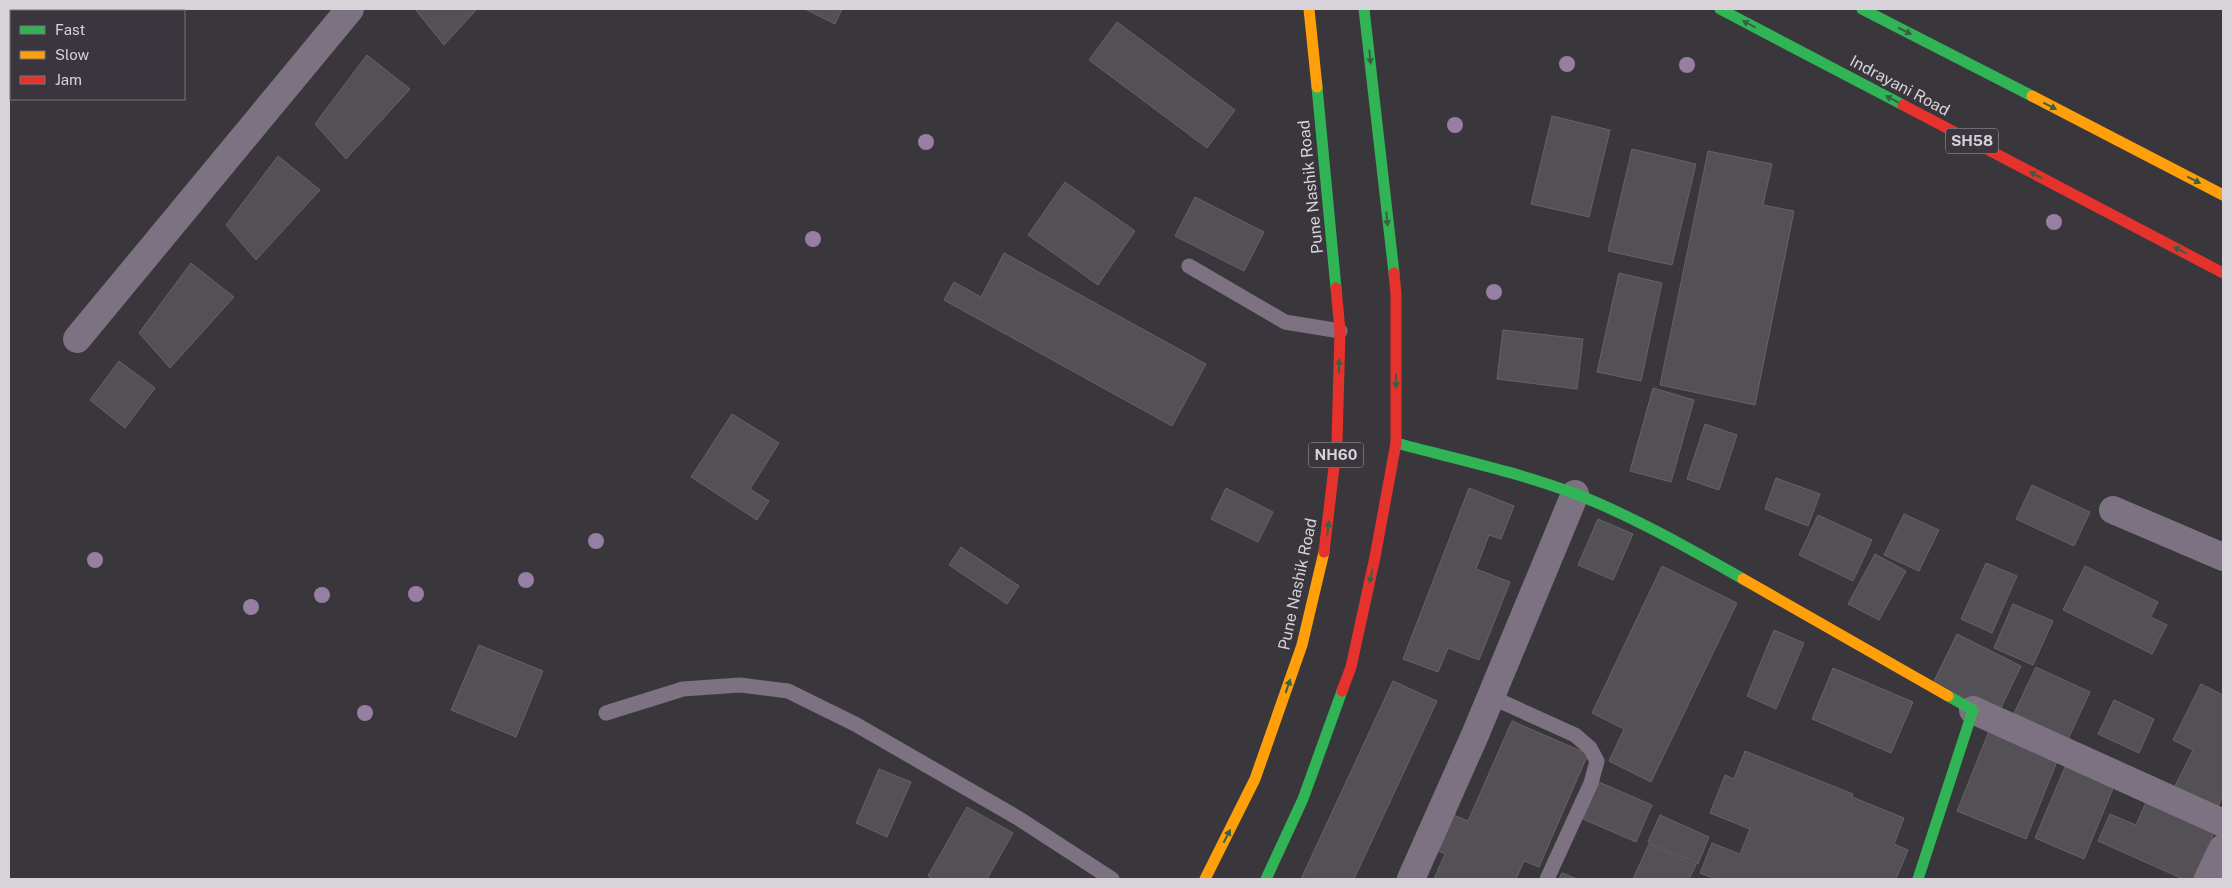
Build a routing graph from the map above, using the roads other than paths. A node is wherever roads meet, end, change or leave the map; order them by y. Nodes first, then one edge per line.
1 (350, 9) edge
2 (1309, 9) edge
3 (1364, 9) edge
4 (1720, 9) edge
5 (1862, 9) edge
6 (2223, 195) edge
7 (1189, 266) dead end
8 (2223, 273) edge
9 (1340, 331) junction
10 (77, 339) dead end
11 (1396, 443) junction
12 (1574, 494) junction
13 (2113, 510) dead end
14 (2223, 557) edge
15 (1491, 697) junction
16 (1973, 710) junction
17 (606, 712) dead end
18 (2223, 824) edge
19 (2223, 848) edge
20 (1112, 879) edge
21 (1205, 879) edge
22 (1266, 879) edge
23 (1411, 879) edge
24 (1547, 879) edge
25 (1918, 879) edge
26 (2208, 879) edge

1 - 10 street
2 - 9 main road, Pune Nashik Road / NH60
3 -> 11 main road
8 -> 4 main road, Indrayani Road / SH58
5 -> 6 main road
7 - 9 lane
21 -> 9 main road, Pune Nashik Road / NH60
11 - 12 main road
11 -> 22 main road
12 - 15 street
12 - 16 main road
13 - 14 street
15 - 23 street
15 - 24 lane
16 - 18 street
16 - 25 main road
17 - 20 lane
19 - 26 street

